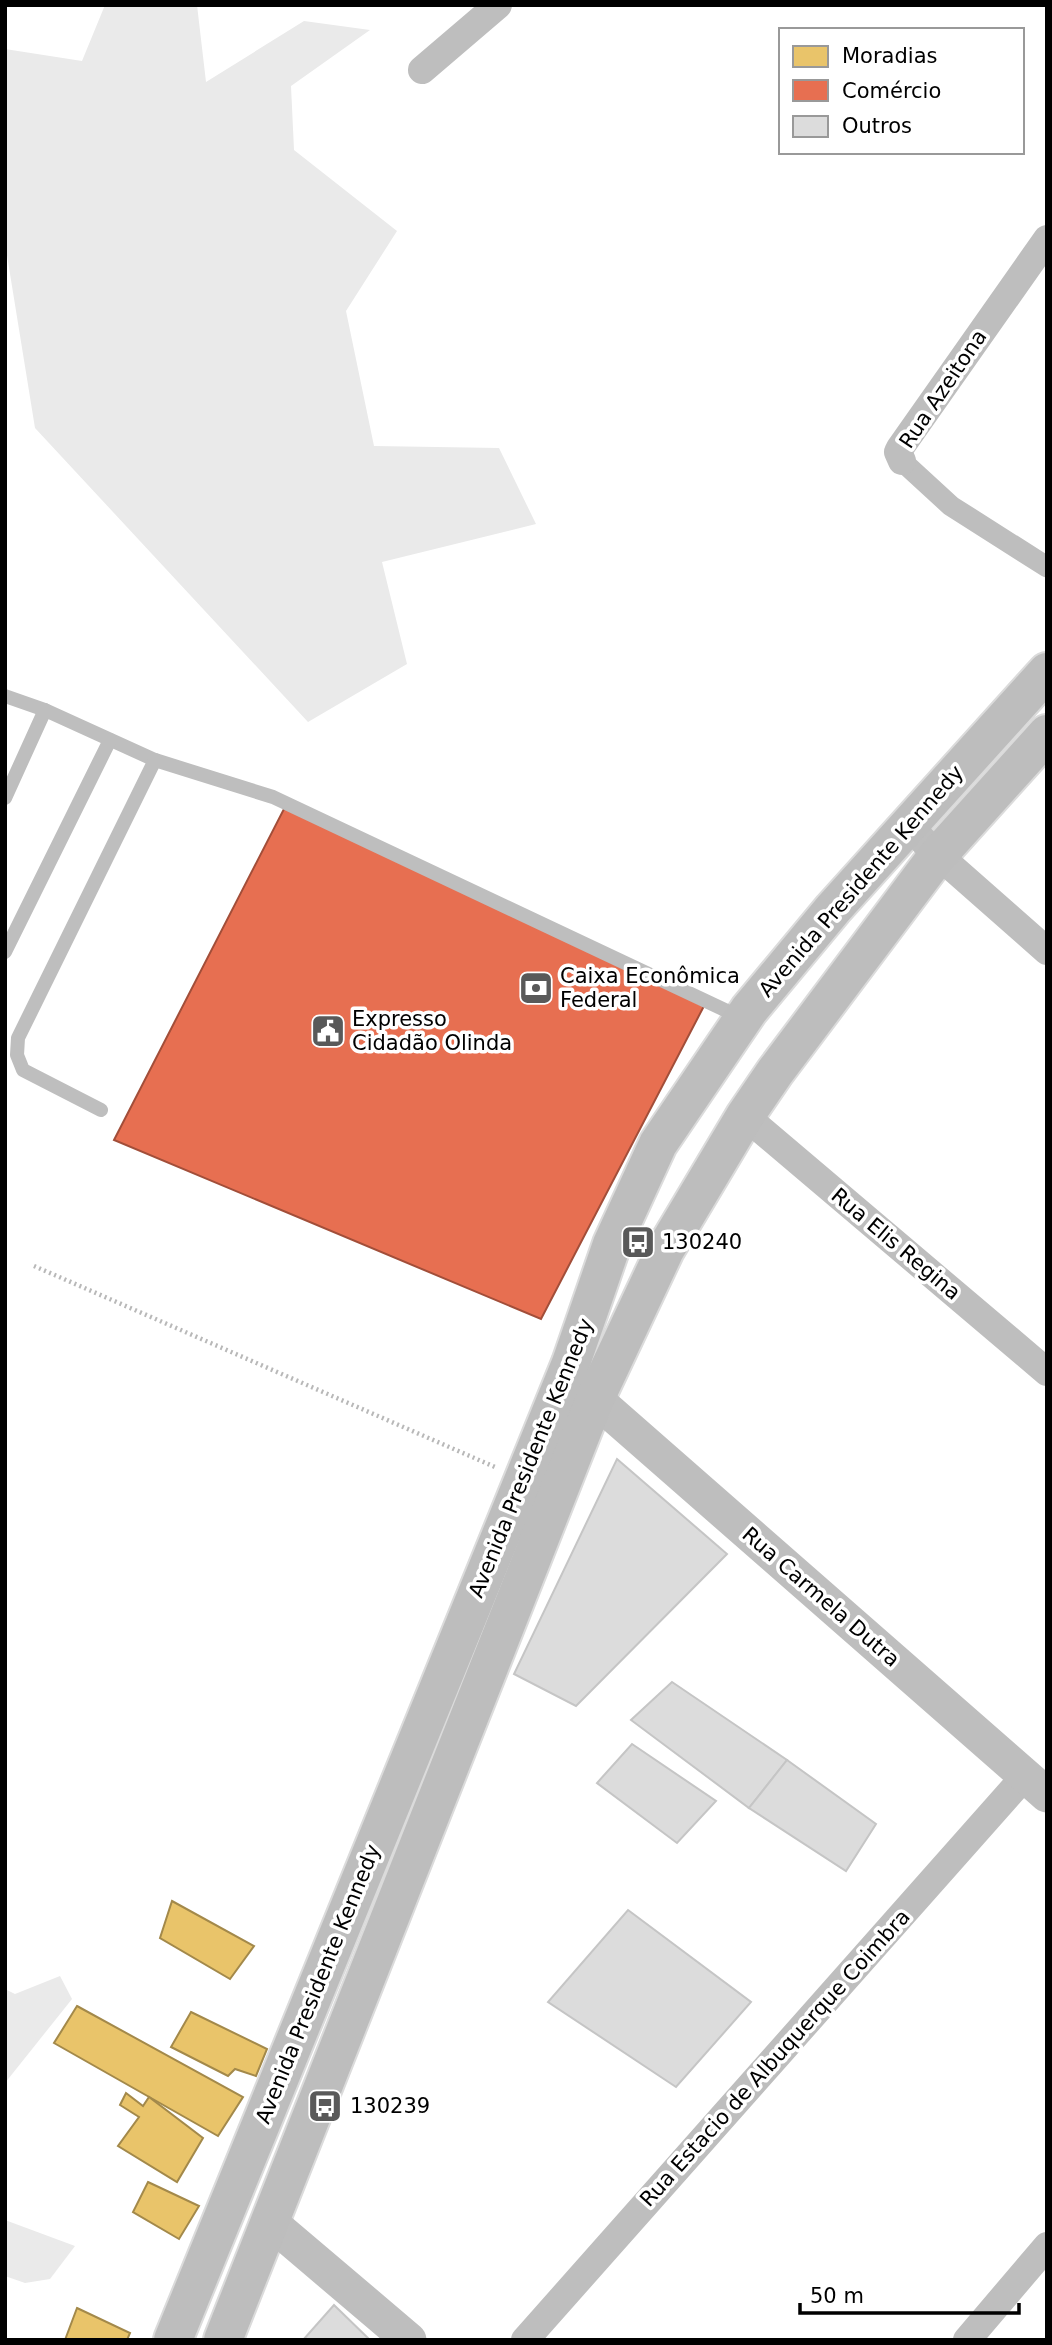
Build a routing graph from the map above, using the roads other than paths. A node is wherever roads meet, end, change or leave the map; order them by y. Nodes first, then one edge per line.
1 (498, 5) edge
2 (422, 71) dead end
3 (1047, 239) edge
4 (902, 461) joint
5 (1047, 567) edge
6 (1047, 672) edge
7 (5, 696) edge
8 (45, 709) junction
9 (1047, 734) edge
10 (110, 740) junction
11 (155, 760) junction
12 (5, 798) edge
13 (908, 824) junction
14 (938, 855) junction
15 (1047, 951) edge
16 (5, 952) edge
17 (743, 1019) junction
18 (101, 1110) dead end
19 (745, 1116) junction
20 (1047, 1372) edge
21 (595, 1399) junction
22 (1036, 1785) edge
23 (270, 2222) junction
24 (1047, 2246) edge
25 (173, 2340) edge
26 (223, 2340) edge
27 (408, 2340) edge
28 (525, 2340) edge
29 (967, 2340) edge

1 - 2 street
3 - 4 street, Rua Azeitona
4 - 5 street, Rua Azeitona
6 - 13 main road, Avenida Presidente Kennedy
7 - 8 lane
8 - 10 lane
8 - 12 lane
9 - 14 main road, Avenida Presidente Kennedy
10 - 11 lane
10 - 16 lane
11 - 17 lane
11 - 18 lane
13 - 14 street
13 - 17 main road, Avenida Presidente Kennedy
14 - 15 street
14 - 19 main road, Avenida Presidente Kennedy
17 - 25 main road, Avenida Presidente Kennedy
19 - 20 street, Rua Elis Regina
19 - 21 main road, Avenida Presidente Kennedy
21 - 22 street, Rua Carmela Dutra
21 - 23 main road, Avenida Presidente Kennedy
22 - 28 street, Rua Estacio de Albuquerque Coimbra
23 - 26 main road, Avenida Presidente Kennedy
23 - 27 street
24 - 29 street

